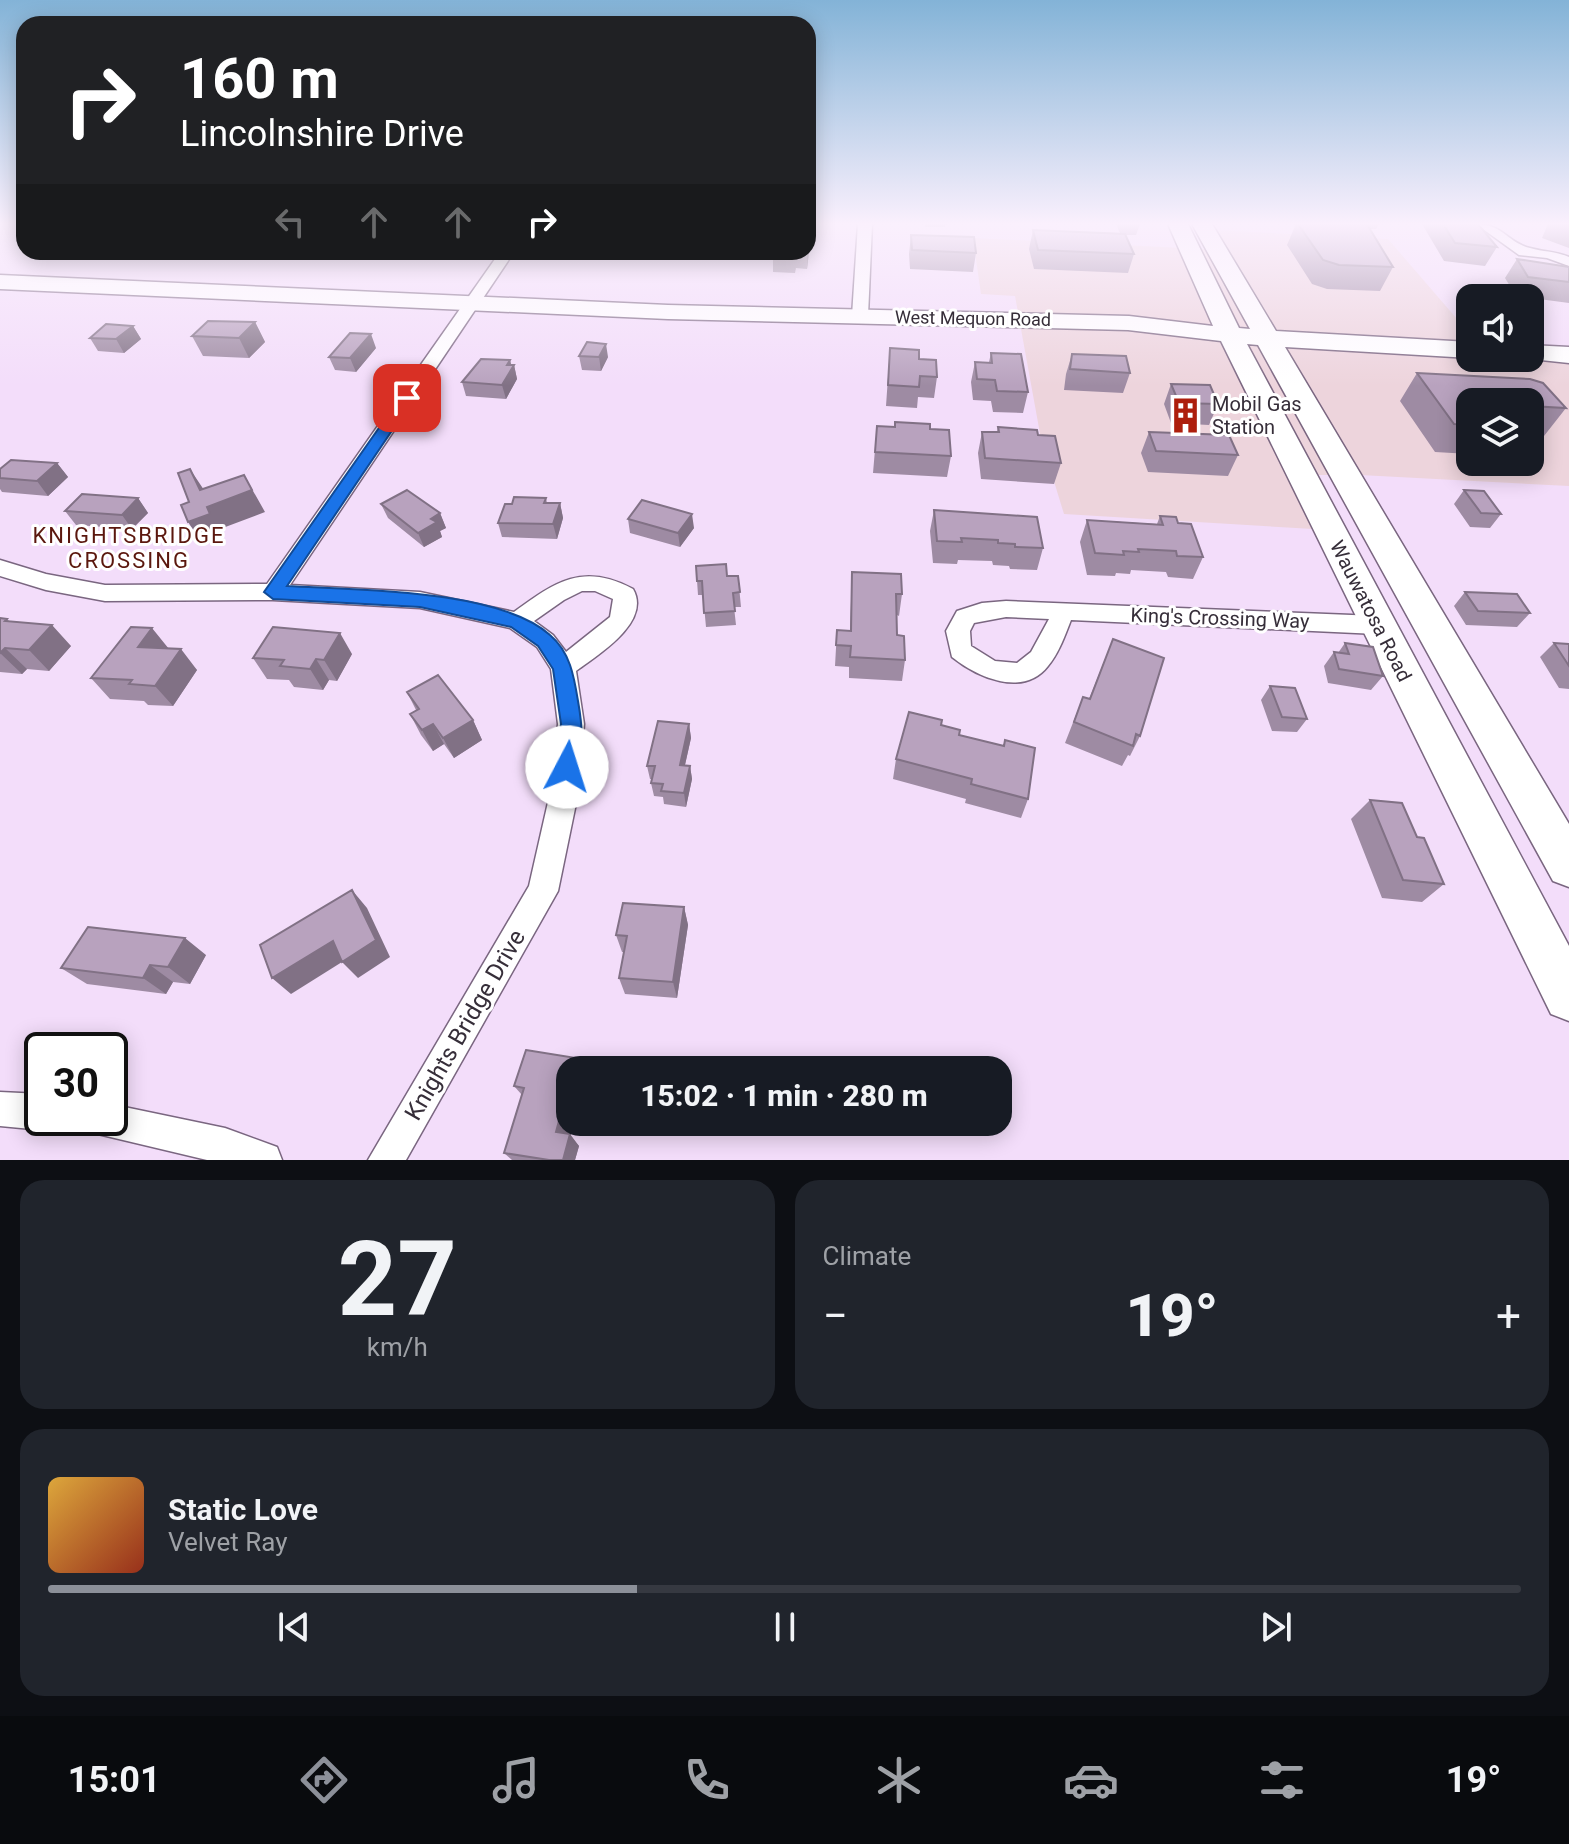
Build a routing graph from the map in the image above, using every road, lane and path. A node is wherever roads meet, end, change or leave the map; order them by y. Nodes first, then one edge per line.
1 (489, 278) edge
2 (862, 278) edge
3 (1212, 278) edge
4 (1214, 278) edge
5 (1226, 278) edge
6 (0, 282) edge
7 (474, 301) junction
8 (860, 307) junction
9 (1127, 316) junction
10 (1162, 320) junction
11 (1247, 325) junction
12 (1424, 331) junction
13 (1456, 332) edge
14 (1544, 337) edge
15 (1569, 338) edge
16 (1324, 342) junction
17 (1456, 349) edge
18 (1544, 354) edge
19 (1569, 355) edge
20 (1287, 375) junction
21 (1335, 461) junction
22 (0, 568) edge
23 (273, 592) junction
24 (1064, 612) dead end
25 (517, 621) junction
26 (1377, 625) junction
27 (563, 667) junction
28 (1569, 866) edge
29 (1569, 996) edge
30 (0, 1109) edge
31 (24, 1111) edge
32 (128, 1125) edge
33 (264, 1160) edge
34 (386, 1160) edge

1 - 7 street
2 - 8 street
3 - 11 main road, Wauwatosa Road
4 - 11 main road
5 - 11 main road, Wauwatosa Road
6 - 7 main road, West Mequon Road
7 - 8 main road, West Mequon Road
7 - 23 street
8 - 9 main road, West Mequon Road
9 - 10 main road, West Mequon Road
9 - 11 main road
10 - 11 main road
10 - 11 main road, West Mequon Road
11 - 12 main road
11 - 12 main road
11 - 16 main road
11 - 20 main road, Wauwatosa Road
11 - 21 main road
11 - 26 main road, Wauwatosa Road
12 - 13 main road
14 - 15 main road
16 - 17 main road
16 - 20 main road
18 - 19 main road
20 - 21 main road, Wauwatosa Road
21 - 28 main road, Wauwatosa Road
22 - 23 street
23 - 25 street
24 - 26 street, King's Crossing Way
25 - 27 street
25 - 27 street
26 - 29 main road, Wauwatosa Road
27 - 34 street, Knights Bridge Drive
30 - 31 street
32 - 33 street

